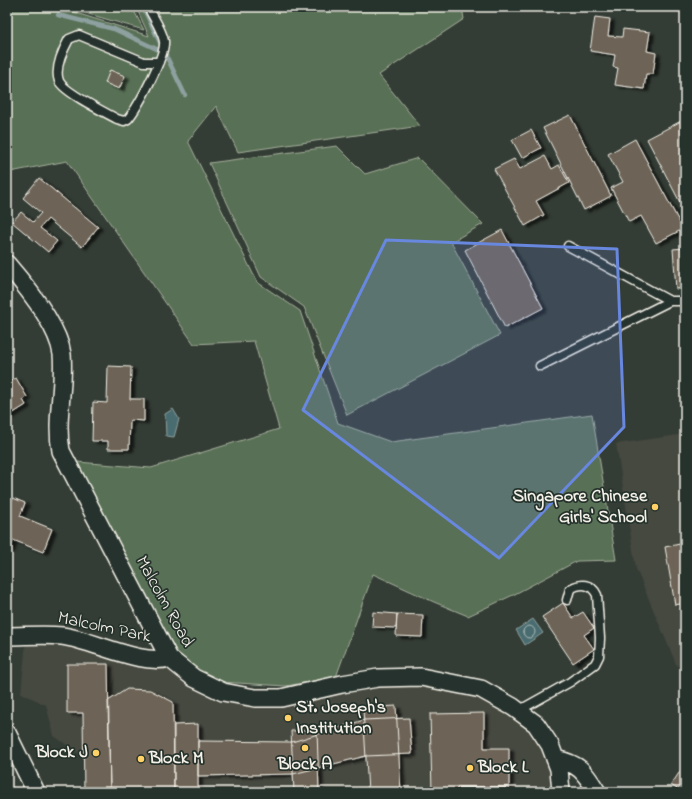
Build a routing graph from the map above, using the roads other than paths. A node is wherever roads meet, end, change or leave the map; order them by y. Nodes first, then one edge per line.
1 (148, 7) edge
2 (160, 61) junction
3 (568, 246) dead end
4 (7, 264) edge
5 (670, 301) junction
6 (685, 301) edge
7 (540, 366) dead end
8 (567, 600) dead end
9 (7, 636) edge
10 (169, 658) junction
11 (518, 712) junction
12 (7, 733) edge
13 (555, 759) junction
14 (36, 792) edge
15 (562, 792) edge
16 (597, 792) edge

1 - 2 lane
2 - 2 lane
3 - 5 lane
4 - 10 street, Malcolm Road
5 - 6 lane
5 - 7 lane
8 - 11 lane
9 - 10 street, Malcolm Park
10 - 11 street, Malcolm Road
11 - 13 street, Malcolm Road
12 - 14 street
13 - 15 street, Malcolm Road
13 - 16 street

